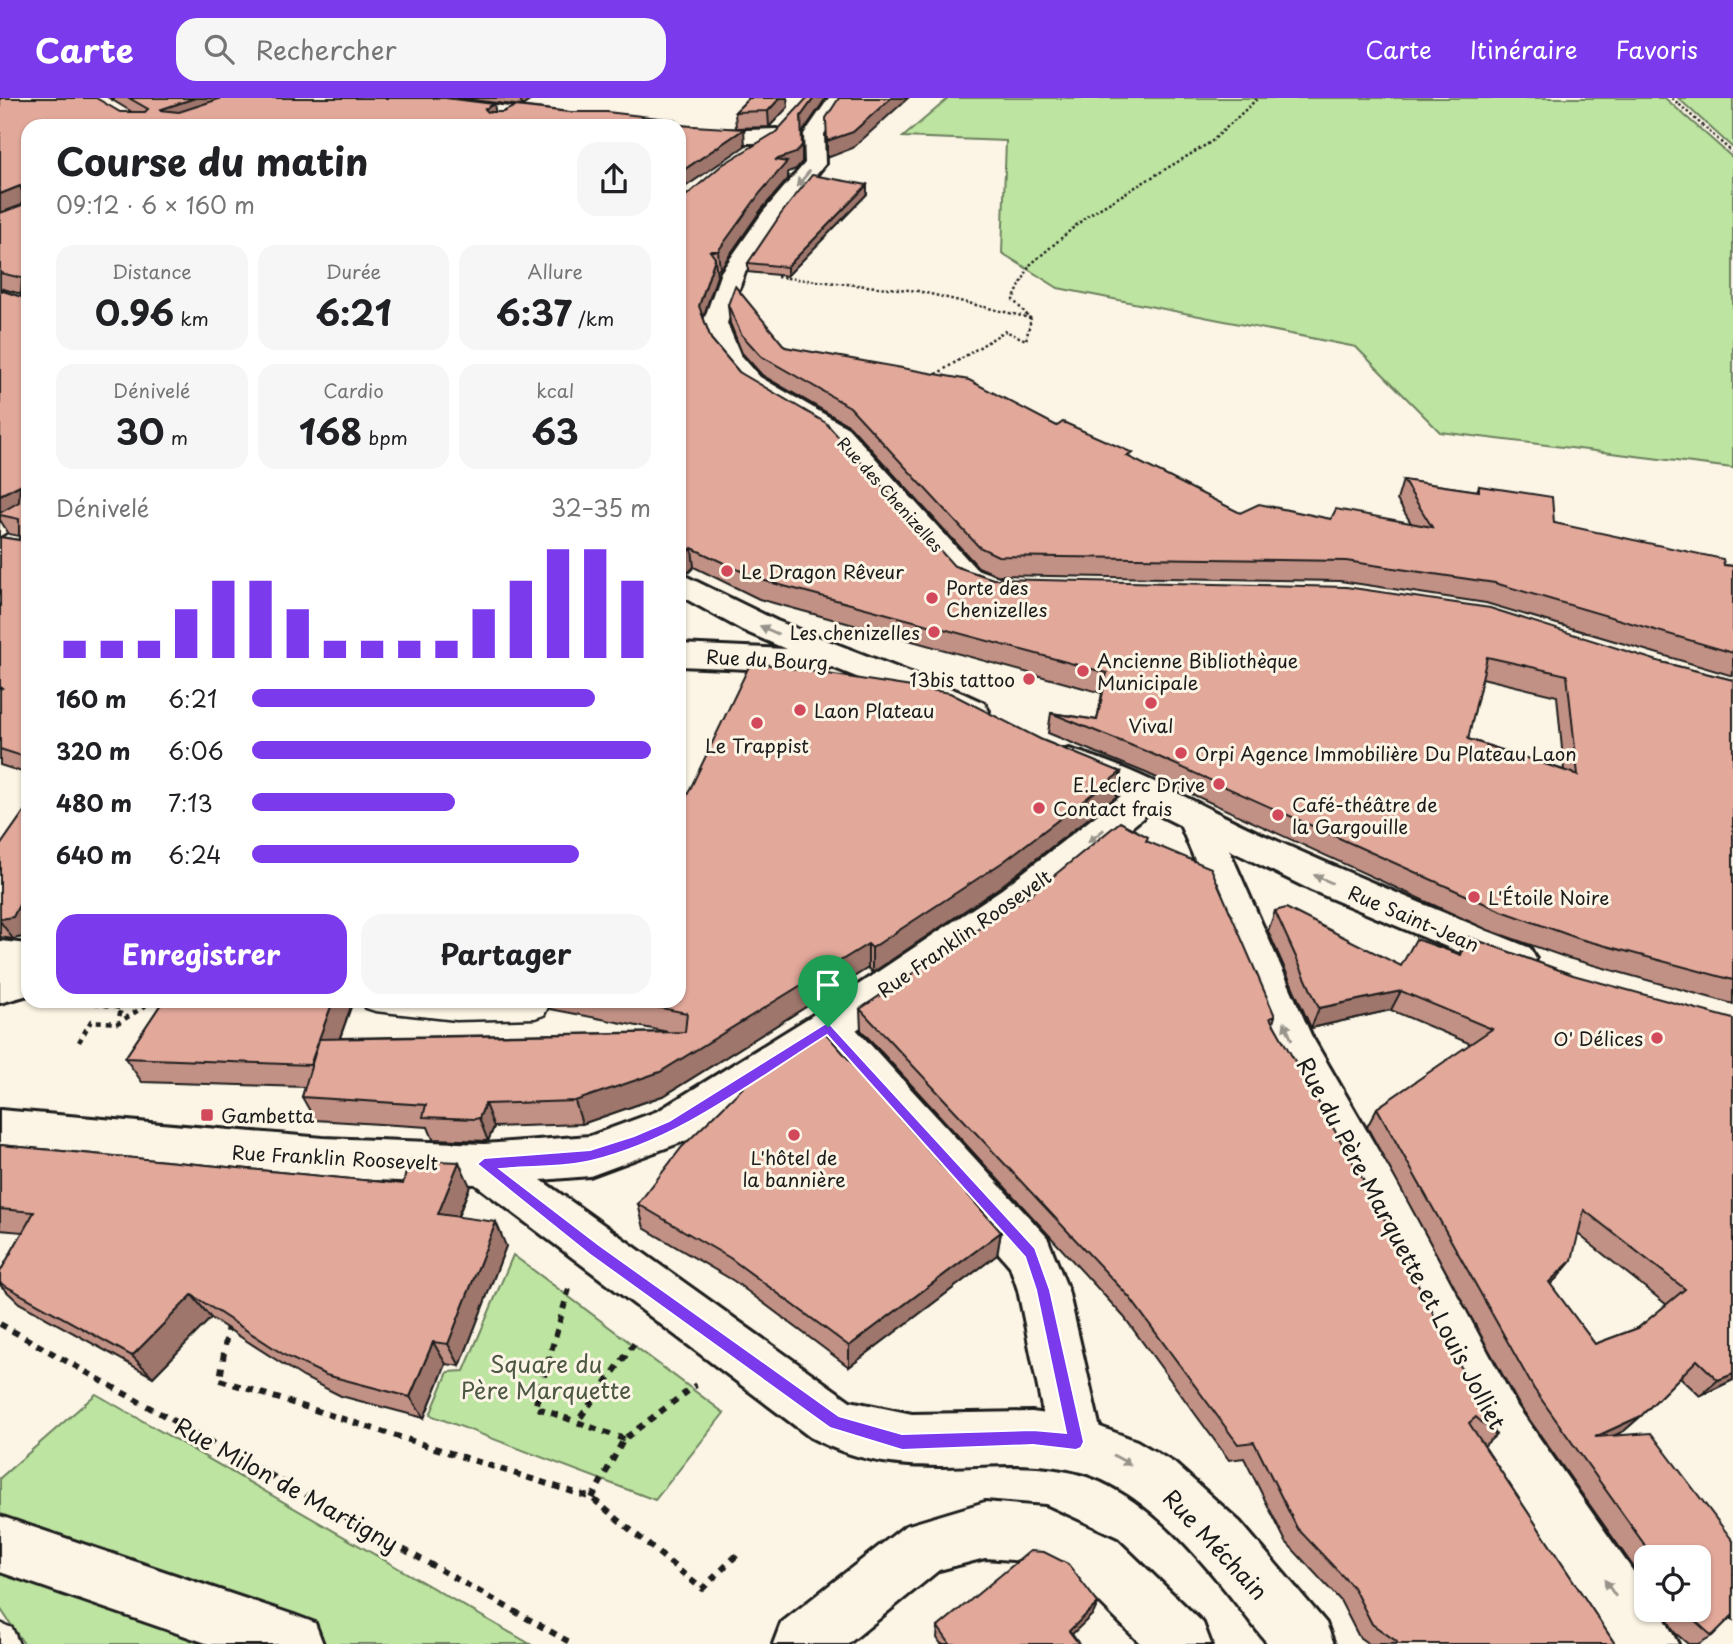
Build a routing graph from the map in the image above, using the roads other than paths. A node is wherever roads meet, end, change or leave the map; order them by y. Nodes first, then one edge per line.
1 (386, 98) edge
2 (838, 98) edge
3 (520, 114) junction
4 (793, 116) edge
5 (510, 119) edge
6 (562, 119) edge
7 (686, 134) edge
8 (777, 135) junction
9 (716, 137) junction
10 (21, 516) edge
11 (0, 531) edge
12 (0, 544) edge
13 (21, 548) edge
14 (1032, 588) edge
15 (686, 598) edge
16 (686, 655) edge
17 (856, 663) junction
18 (1005, 728) edge
19 (1041, 748) edge
20 (1149, 793) junction
21 (1197, 820) junction
22 (0, 957) edge
23 (21, 959) edge
24 (1548, 971) edge
25 (21, 980) edge
26 (0, 985) edge
27 (438, 1008) edge
28 (535, 1008) edge
29 (828, 1027) junction
30 (0, 1130) edge
31 (484, 1164) junction
32 (1076, 1442) junction
33 (0, 1544) edge
34 (294, 1644) edge
35 (802, 1644) edge
36 (1182, 1644) edge
37 (1305, 1644) edge
38 (1648, 1644) edge

1 - 3 street
2 -> 14 street, Rue des Chenizelles
3 - 5 lane
3 - 6 street
4 - 8 street
7 - 9 street
8 - 9 street
8 - 9 street
10 - 11 lane
12 - 13 street
17 -> 15 street, Rue du Bourg
16 - 17 street, Rue du Bourg
17 - 18 street, Rue du Bourg
19 - 20 street
20 - 21 street, Rue Saint-Jean
20 -> 29 street, Rue Franklin Roosevelt
24 -> 21 street, Rue Saint-Jean
38 -> 21 street, Rue du Père Marquette et Louis Jolliet
22 - 23 street
25 - 26 street
27 - 28 lane
29 - 31 street, Rue Franklin Roosevelt
29 - 32 street
30 - 31 street, Rue Franklin Roosevelt
31 - 32 street, Rue Méchain
32 -> 37 street, Rue Méchain
33 - 34 street
35 - 36 street

